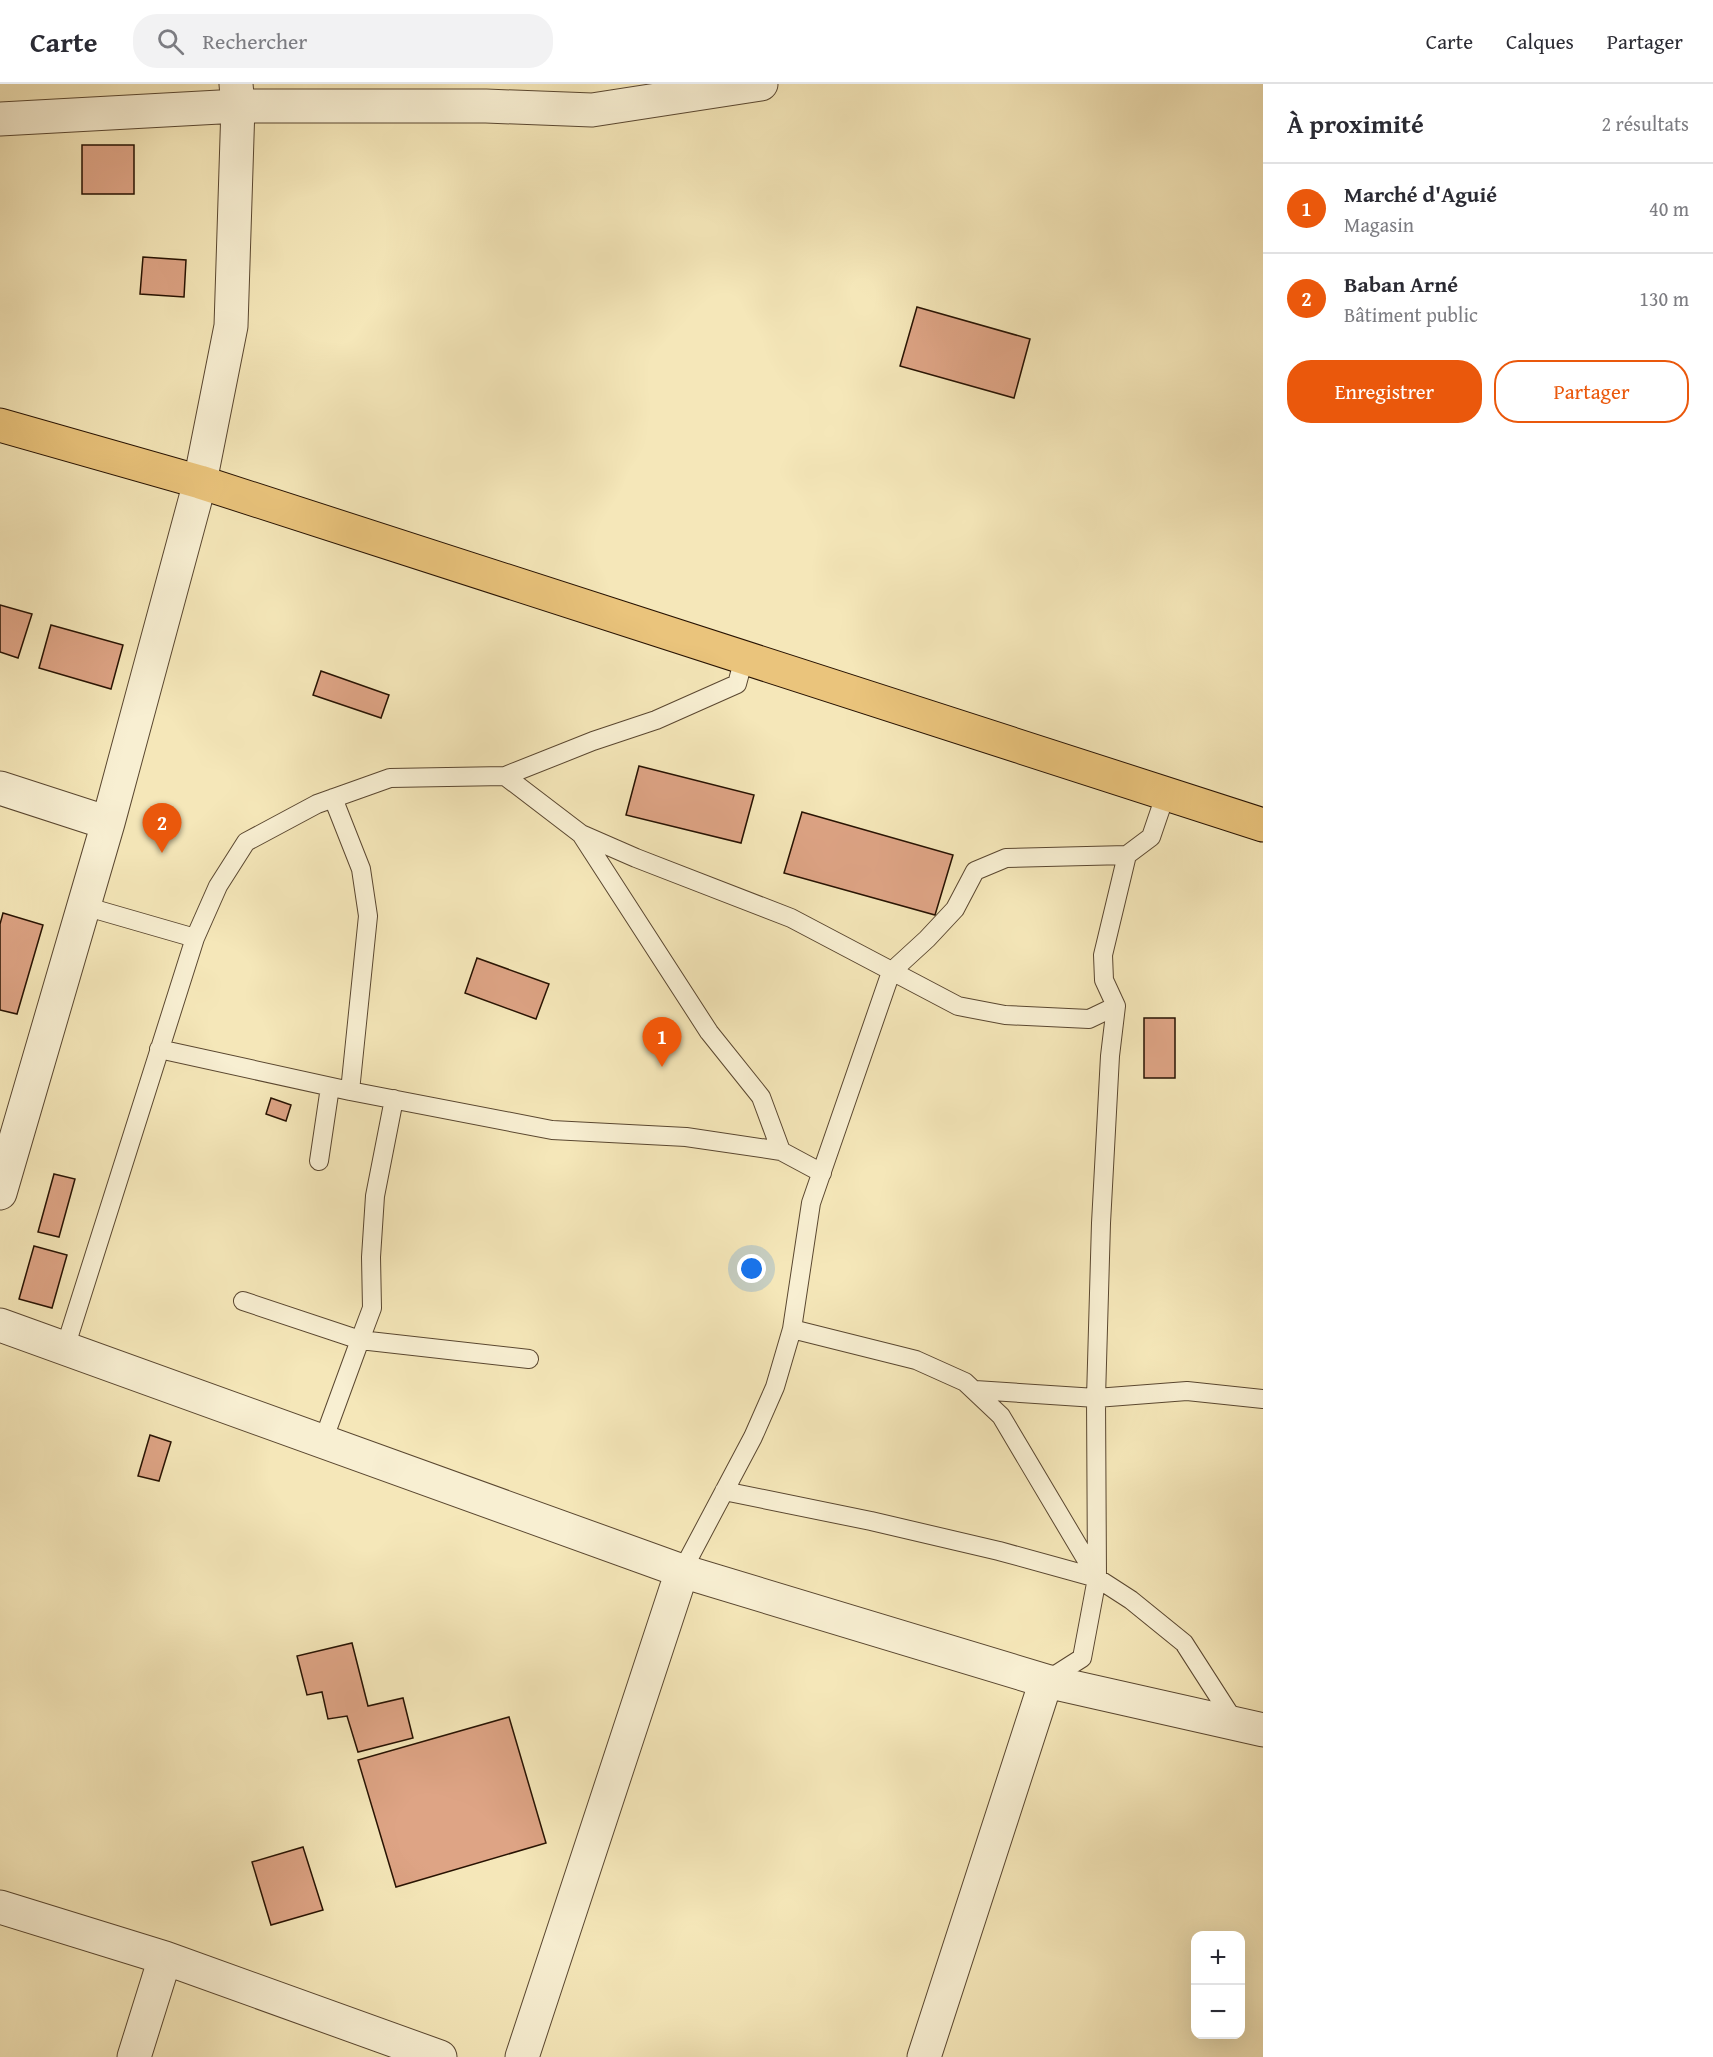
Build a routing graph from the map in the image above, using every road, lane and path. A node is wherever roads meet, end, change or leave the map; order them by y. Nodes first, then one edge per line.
1 (761, 84) edge
2 (237, 95) edge
3 (0, 118) edge
4 (0, 425) edge
5 (200, 482) junction
6 (744, 658) junction
7 (505, 776) junction
8 (0, 789) edge
9 (1166, 794) junction
10 (333, 798) junction
11 (108, 823) junction
12 (1263, 825) edge
13 (581, 834) junction
14 (1127, 855) junction
15 (84, 906) junction
16 (195, 938) junction
17 (891, 972) junction
18 (1116, 1006) junction
19 (159, 1049) junction
20 (330, 1087) junction
21 (350, 1091) junction
22 (394, 1099) junction
23 (781, 1151) junction
24 (319, 1161) dead end
25 (822, 1173) junction
26 (0, 1193) edge
27 (243, 1301) dead end
28 (0, 1324) edge
29 (792, 1329) junction
30 (360, 1340) junction
31 (65, 1348) junction
32 (529, 1359) dead end
33 (975, 1390) junction
34 (1096, 1398) junction
35 (1263, 1399) edge
36 (323, 1441) junction
37 (724, 1491) junction
38 (682, 1571) junction
39 (1097, 1578) junction
40 (1046, 1681) junction
41 (1249, 1727) edge
42 (0, 1907) edge
43 (165, 1958) junction
44 (134, 2057) edge
45 (440, 2057) edge
46 (522, 2057) edge
47 (924, 2057) edge

1 - 2 street
2 - 3 street
2 - 5 street
4 - 5 highway
5 - 6 highway
5 - 11 street
6 - 7 lane
6 - 9 highway
7 - 10 lane
7 - 13 lane
8 - 11 street
9 - 12 highway
9 - 14 lane
10 - 16 lane
10 - 21 lane
11 - 15 street
13 - 17 lane
13 - 23 lane
14 - 17 lane
14 - 18 lane
15 - 16 lane
15 - 26 street
16 - 19 lane
17 - 18 lane
17 - 25 lane
18 - 34 lane
19 - 20 lane
19 - 31 lane
20 - 21 lane
20 - 24 lane
21 - 22 lane
22 - 23 lane
22 - 30 lane
23 - 25 lane
25 - 29 lane
27 - 30 lane
28 - 31 street
29 - 33 lane
29 - 37 lane
30 - 32 lane
30 - 36 lane
31 - 36 street
33 - 34 lane
33 - 39 lane
34 - 35 lane
34 - 39 lane
36 - 38 street
37 - 38 lane
37 - 39 lane
38 - 40 street
38 - 46 street
39 - 40 lane
39 - 41 lane
40 - 41 street
40 - 47 street
42 - 43 street
43 - 44 street
43 - 45 street

